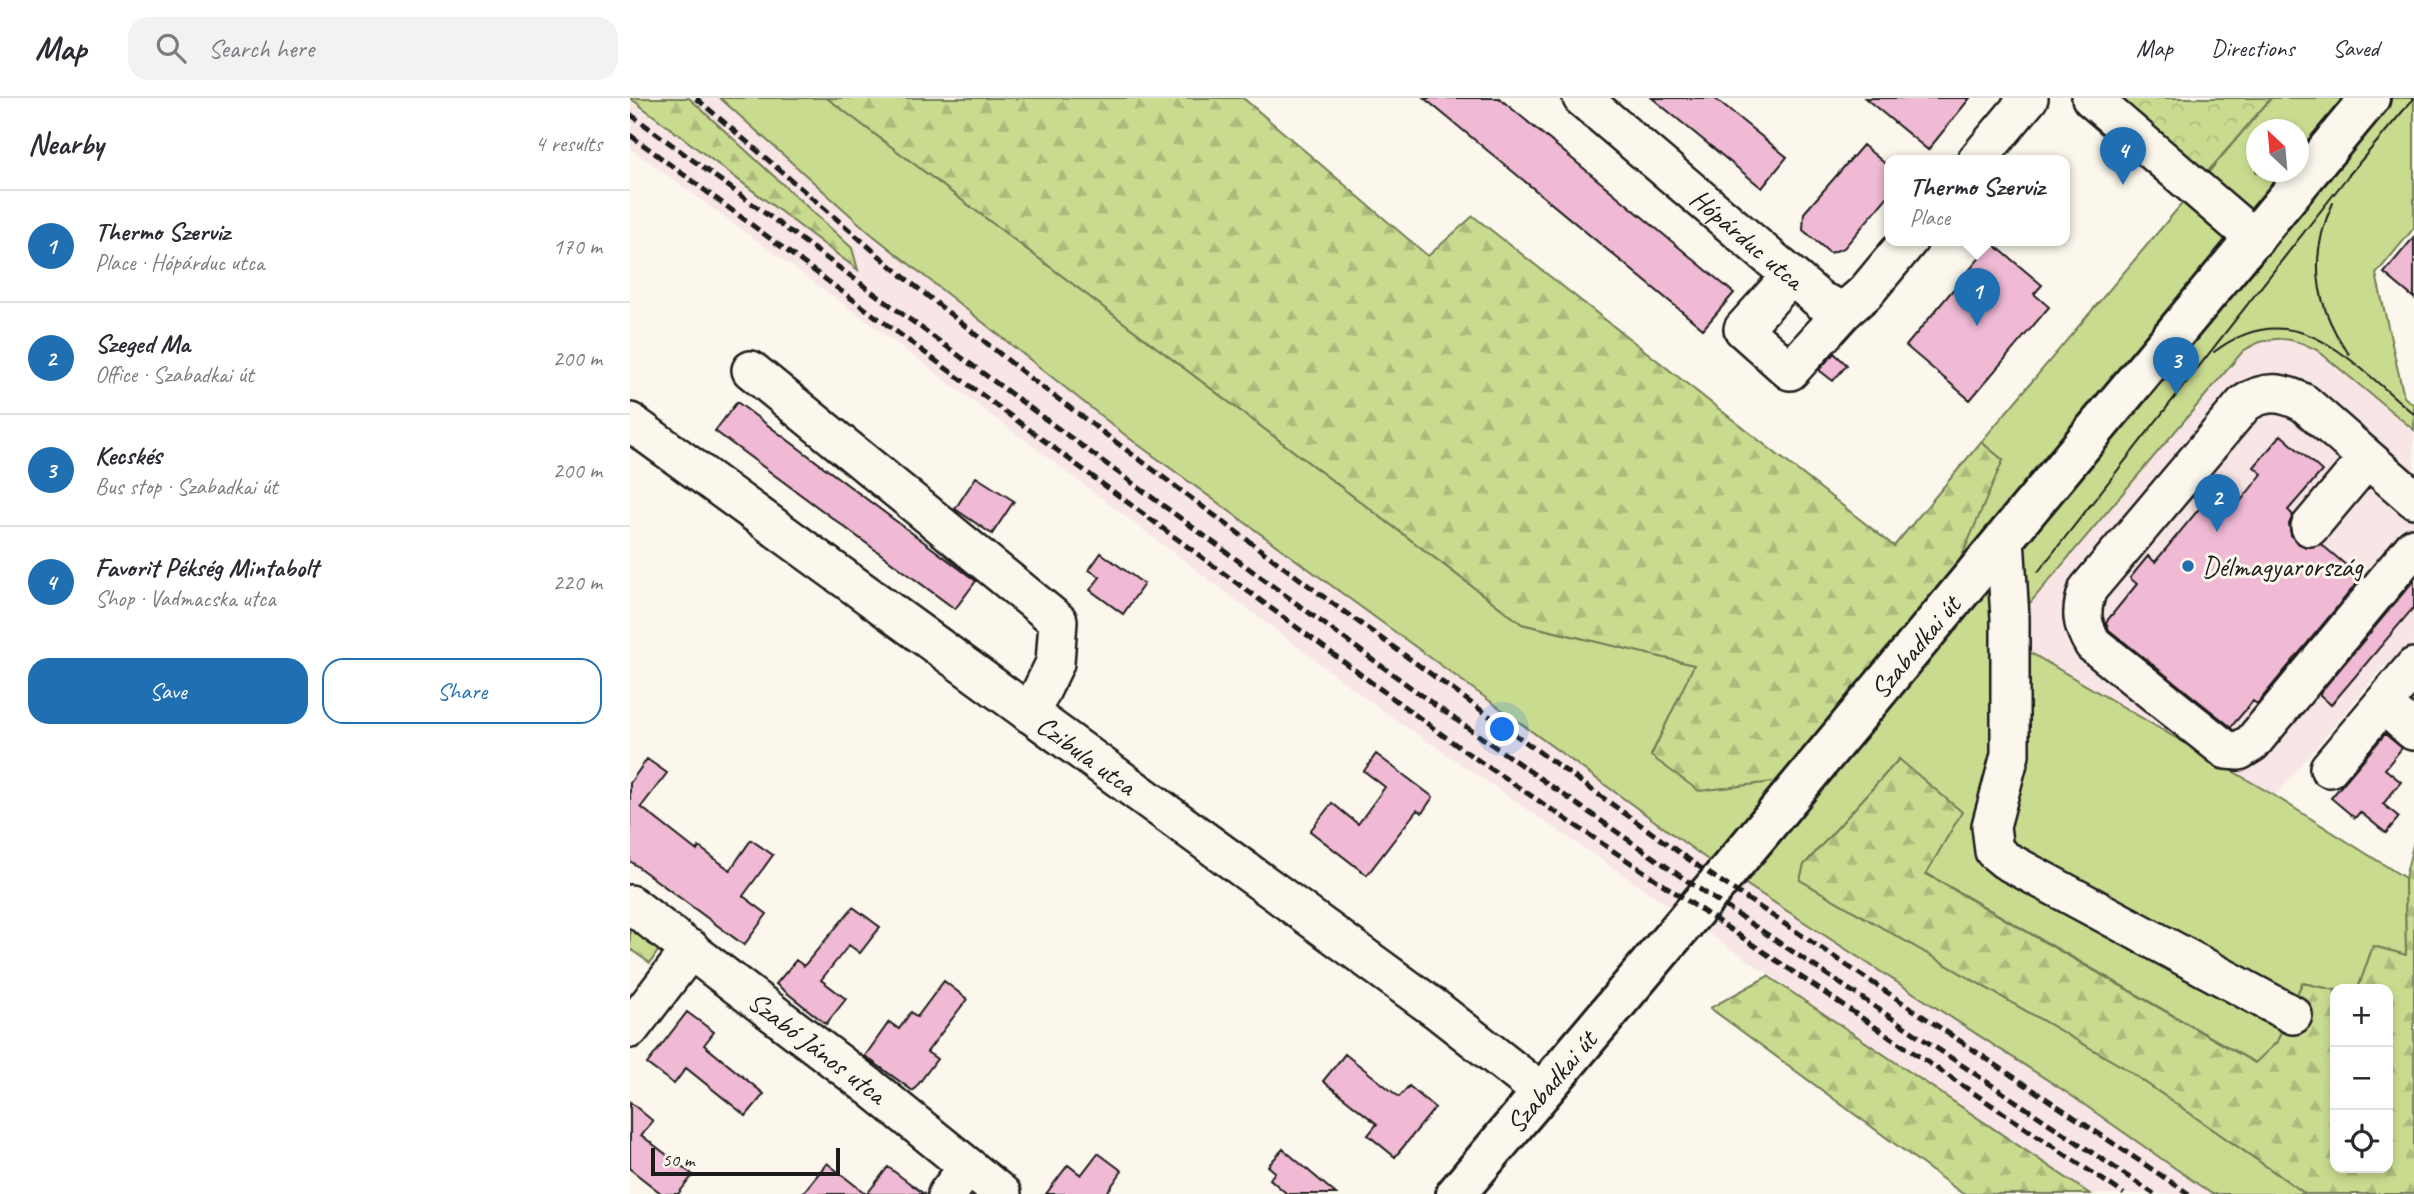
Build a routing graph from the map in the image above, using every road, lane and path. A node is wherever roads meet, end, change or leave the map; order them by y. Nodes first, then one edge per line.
1 (1582, 98) edge
2 (2029, 98) edge
3 (2091, 98) edge
4 (2370, 98) edge
5 (1981, 155) edge
6 (2255, 239) junction
7 (1904, 246) edge
8 (1791, 276) junction
9 (1844, 311) junction
10 (751, 370) dead end
11 (630, 422) edge
12 (2367, 459) junction
13 (2414, 499) edge
14 (2310, 527) dead end
15 (2006, 539) junction
16 (2414, 547) edge
17 (2414, 667) edge
18 (2383, 704) junction
19 (1030, 715) junction
20 (2413, 730) edge
21 (2329, 768) dead end
22 (630, 904) edge
23 (691, 949) junction
24 (2293, 1015) dead end
25 (630, 1029) edge
26 (1540, 1091) junction
27 (957, 1180) edge
28 (1003, 1194) edge
29 (1456, 1194) edge

1 - 8 street, Hópárduc utca
2 - 5 street
3 - 6 street
4 - 6 main road, Szabadkai út
6 - 15 main road, Szabadkai út
7 - 9 street
8 - 9 street, Hópárduc utca
8 - 9 street
10 - 19 street
11 - 19 street, Czibula utca
12 - 13 street
12 - 14 street
12 - 16 street
15 - 24 street
15 - 26 main road, Szabadkai út
17 - 18 street
18 - 20 street
18 - 21 street
19 - 26 street, Czibula utca
22 - 23 street, Szabó János utca
23 - 25 street
23 - 27 street, Szabó János utca
26 - 29 main road, Szabadkai út
27 - 28 street, Szabó János utca

